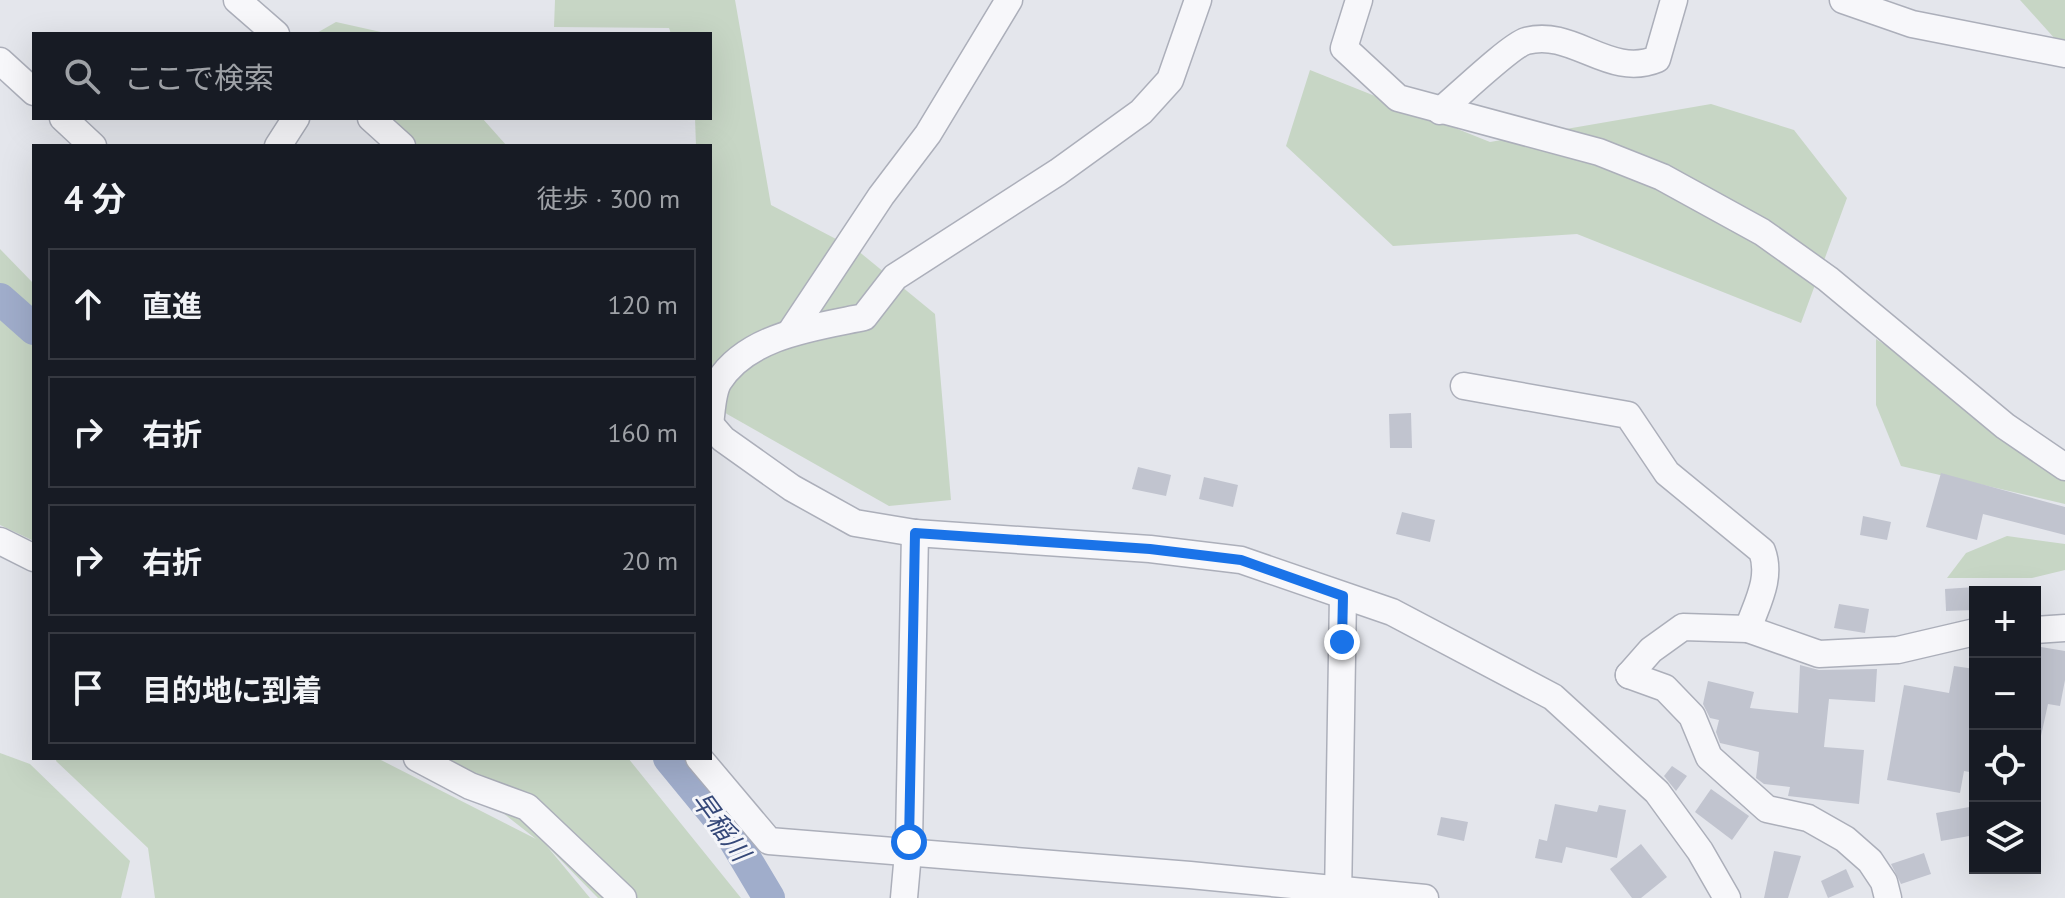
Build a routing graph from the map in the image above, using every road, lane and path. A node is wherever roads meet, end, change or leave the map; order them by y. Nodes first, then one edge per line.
1 (237, 0) edge
2 (1009, 0) edge
3 (1198, 0) edge
4 (1359, 0) edge
5 (1674, 0) edge
6 (1843, 0) edge
7 (274, 32) edge
8 (2065, 54) edge
9 (0, 61) edge
10 (32, 90) edge
11 (1440, 111) junction
12 (65, 120) edge
13 (295, 120) edge
14 (373, 120) edge
15 (91, 144) edge
16 (279, 144) edge
17 (400, 144) edge
18 (790, 333) junction
19 (1464, 386) dead end
20 (712, 412) edge
21 (712, 426) edge
22 (2065, 467) edge
23 (915, 533) junction
24 (0, 541) edge
25 (32, 557) edge
26 (1343, 596) junction
27 (2065, 628) edge
28 (1748, 629) junction
29 (2041, 630) edge
30 (1969, 633) edge
31 (421, 760) edge
32 (701, 760) edge
33 (908, 852) junction
34 (1339, 894) edge
35 (623, 898) edge
36 (904, 898) edge
37 (1425, 898) edge
38 (1727, 898) edge
39 (1888, 898) edge

1 - 7 street
2 - 18 street
3 - 18 street
4 - 11 street
5 - 11 street
6 - 8 street
9 - 10 street
11 - 22 street
12 - 15 street
13 - 16 street
14 - 17 street
18 - 20 street
19 - 28 street
21 - 23 street
23 - 26 street
23 - 33 street
24 - 25 street
26 - 34 street
26 - 38 street
27 - 29 street
28 - 30 street
28 - 39 street
31 - 35 street
32 - 33 street
33 - 34 street
33 - 36 street
34 - 37 street

